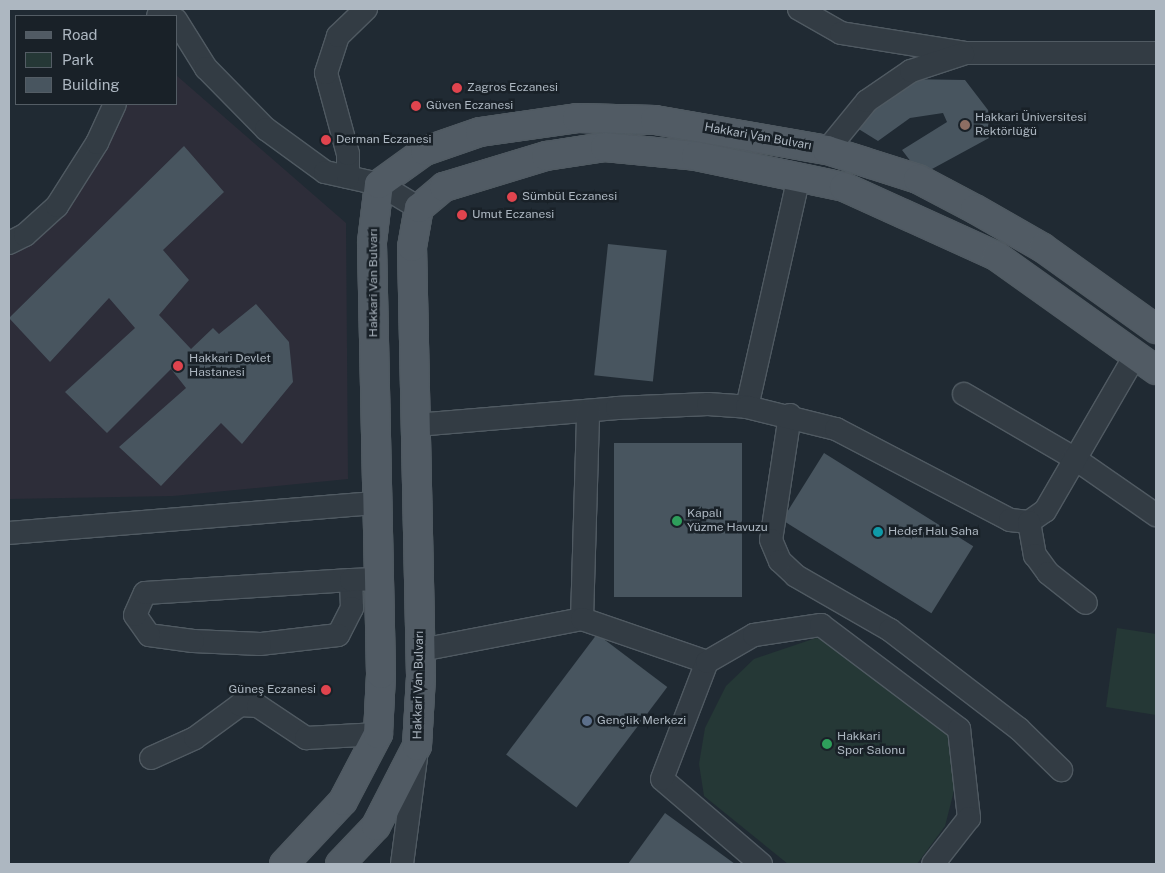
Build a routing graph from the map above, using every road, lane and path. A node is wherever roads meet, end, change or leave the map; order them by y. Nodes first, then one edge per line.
1 (366, 9) edge
2 (799, 9) edge
3 (178, 23) edge
4 (966, 53) junction
5 (1156, 53) edge
6 (115, 105) edge
7 (827, 150) junction
8 (799, 176) junction
9 (348, 177) junction
10 (379, 184) junction
11 (419, 208) junction
12 (9, 243) edge
13 (1156, 329) edge
14 (1146, 362) edge
15 (964, 394) dead end
16 (746, 407) junction
17 (588, 411) junction
18 (790, 415) junction
19 (416, 425) junction
20 (1074, 458) junction
21 (376, 503) junction
22 (1156, 515) edge
23 (1029, 522) junction
24 (9, 533) edge
25 (379, 579) junction
26 (351, 580) junction
27 (1086, 603) dead end
28 (582, 619) junction
29 (420, 650) junction
30 (707, 662) junction
31 (378, 734) junction
32 (417, 746) junction
33 (151, 758) dead end
34 (1061, 770) dead end
35 (284, 864) edge
36 (340, 864) edge
37 (402, 864) edge
38 (761, 864) edge
39 (933, 864) edge

1 - 9 street
2 - 4 street
3 - 9 street
4 - 5 street
4 - 7 street
6 - 12 street
7 - 10 main road, Hakkari Van Bulvarı
7 - 13 main road, Hakkari Van Bulvarı
8 - 11 main road
8 - 14 main road
8 - 16 street
9 - 10 street
10 - 11 street
10 - 21 main road, Hakkari Van Bulvarı
11 - 19 main road, Hakkari Van Bulvarı
14 - 20 street
15 - 20 street
16 - 17 street
16 - 18 street
17 - 19 street
17 - 28 street
18 - 23 street
18 - 34 street
19 - 29 main road, Hakkari Van Bulvarı
20 - 22 street
20 - 23 street
21 - 24 street
21 - 25 main road, Hakkari Van Bulvarı
23 - 27 street
25 - 26 street
25 - 31 main road, Hakkari Van Bulvarı
26 - 26 street
28 - 29 street
28 - 30 street
29 - 32 main road, Hakkari Van Bulvarı
30 - 38 street
30 - 39 street
31 - 33 street
31 - 35 main road, Hakkari Van Bulvarı
32 - 36 main road, Hakkari Van Bulvarı
32 - 37 street

